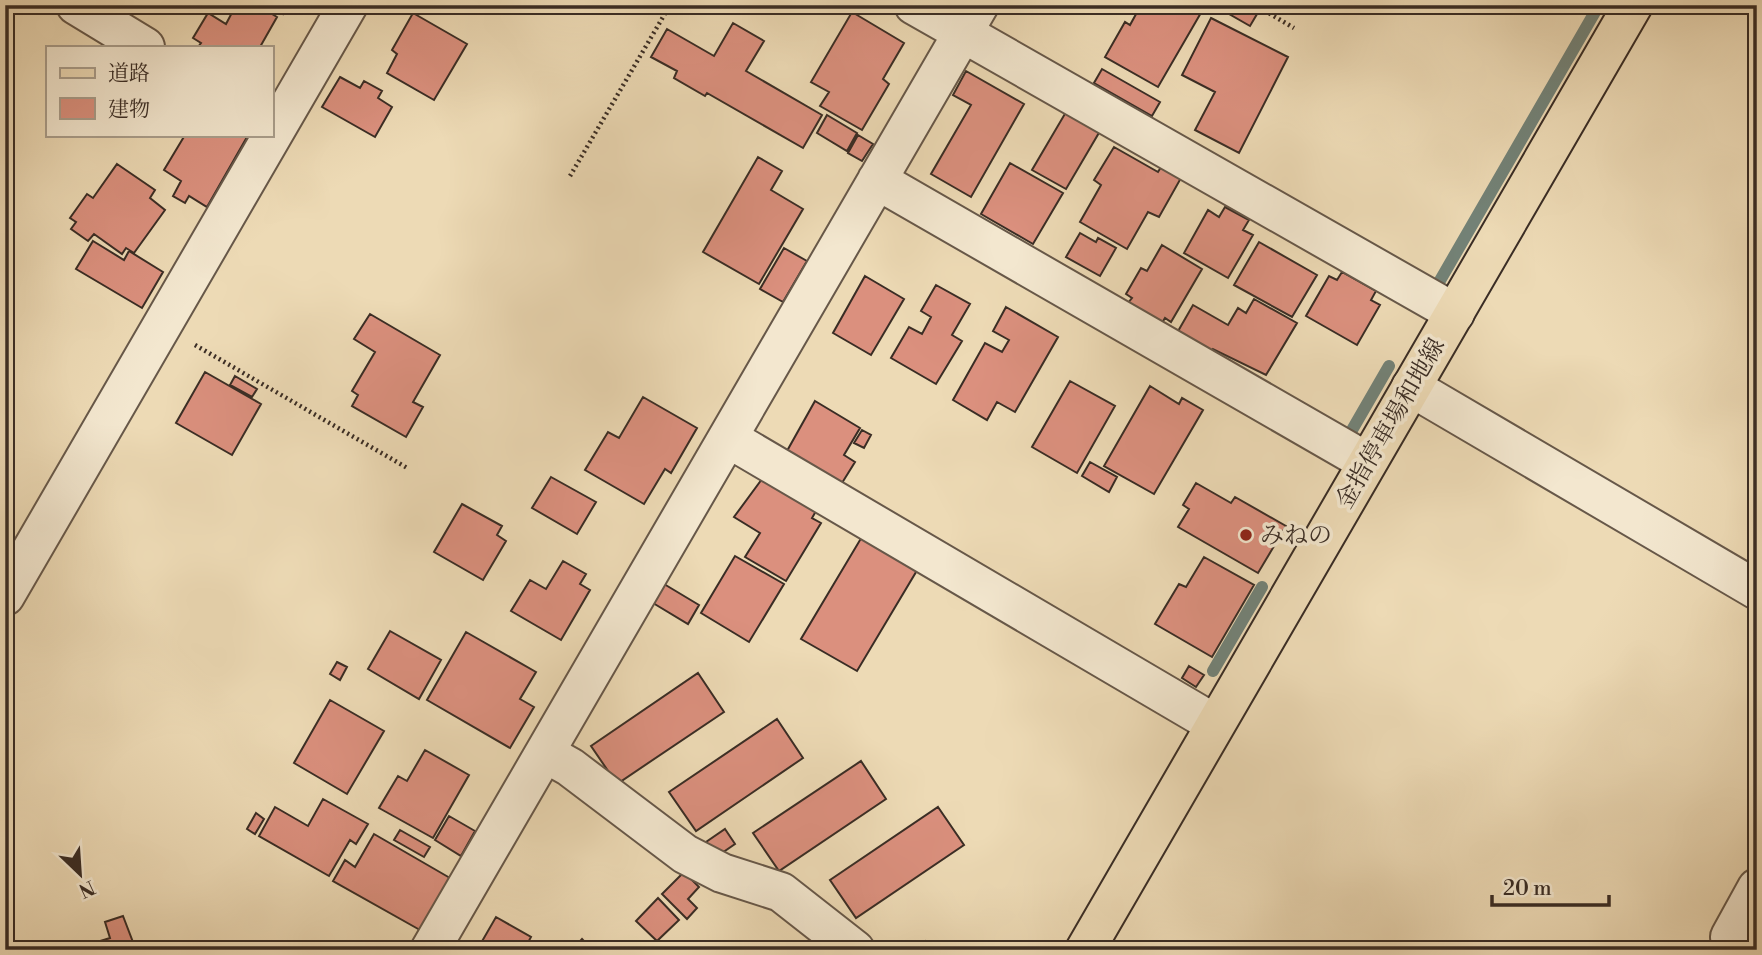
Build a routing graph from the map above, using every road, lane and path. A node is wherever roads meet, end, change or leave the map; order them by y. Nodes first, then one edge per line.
1 (76, 5) edge
2 (348, 5) edge
3 (670, 5) edge
4 (914, 5) edge
5 (1255, 5) edge
6 (1633, 5) edge
7 (971, 19) edge
8 (1294, 28) dead end
9 (143, 46) edge
10 (275, 122) edge
11 (267, 136) edge
12 (570, 176) dead end
13 (877, 180) junction
14 (1455, 313) junction
15 (162, 327) junction
16 (1411, 387) junction
17 (728, 438) junction
18 (1367, 461) junction
19 (409, 469) dead end
20 (1757, 590) edge
21 (5, 596) edge
22 (1215, 724) junction
23 (545, 753) junction
24 (1757, 888) edge
25 (430, 950) edge
26 (855, 950) edge
27 (1085, 950) edge
28 (1733, 950) edge

1 - 9 street
2 - 10 street
3 - 12 path
4 - 7 street
5 - 8 path
6 - 14 main road, 金指停車場和地線
7 - 13 street
7 - 14 street
11 - 15 street
13 - 17 street
13 - 18 street
14 - 16 main road, 金指停車場和地線
15 - 19 path
15 - 21 street
16 - 18 main road, 金指停車場和地線
16 - 20 street
17 - 22 street
17 - 23 street
18 - 22 main road, 金指停車場和地線
22 - 27 main road, 金指停車場和地線
23 - 25 street
23 - 26 street
24 - 28 street

